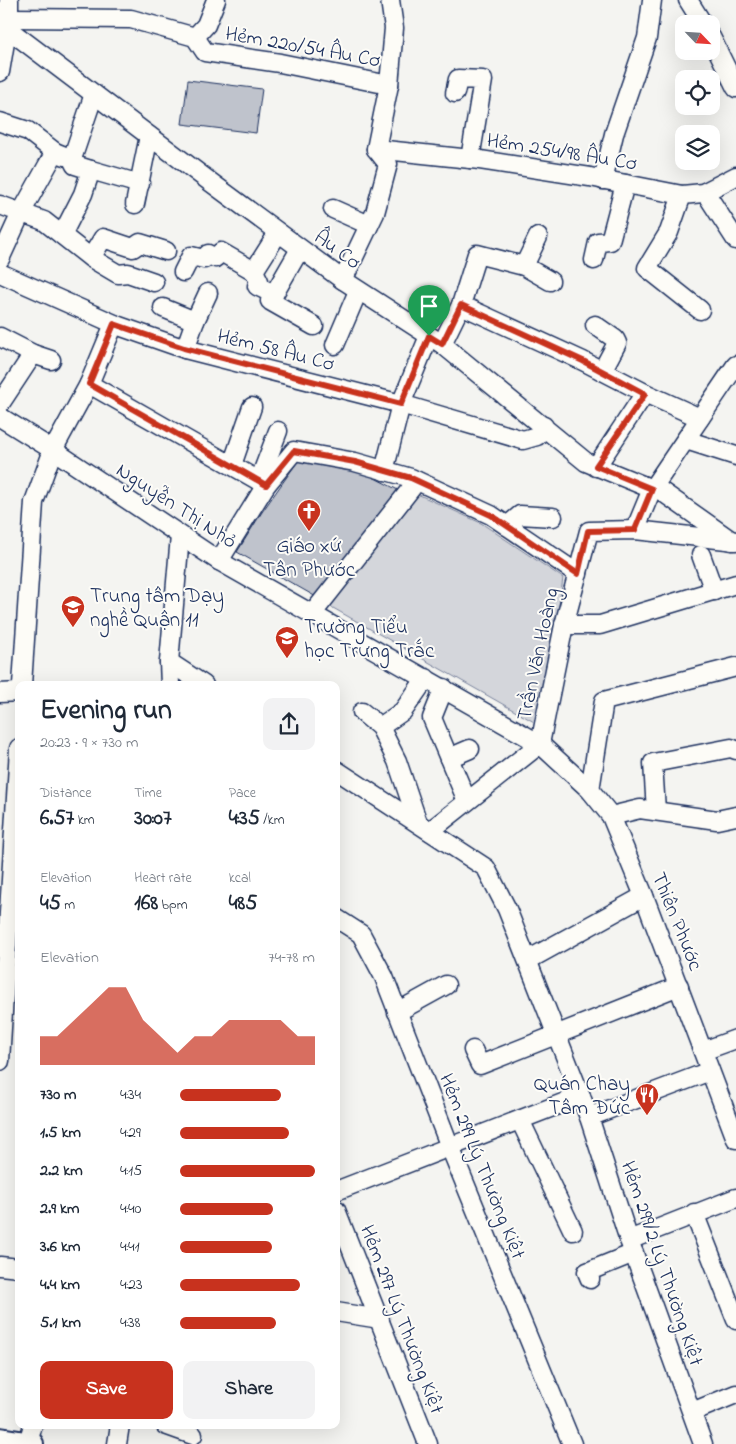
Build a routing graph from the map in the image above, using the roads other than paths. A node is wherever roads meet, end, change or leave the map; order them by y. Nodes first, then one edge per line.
1 (9, 0) edge
2 (216, 0) edge
3 (390, 0) edge
4 (652, 0) edge
5 (688, 0) edge
6 (697, 15) edge
7 (5, 23) edge
8 (195, 37) junction
9 (720, 48) edge
10 (730, 60) edge
11 (0, 72) edge
12 (389, 85) junction
13 (736, 88) edge
14 (455, 93) dead end
15 (94, 94) junction
16 (0, 122) edge
17 (149, 136) junction
18 (376, 149) junction
19 (55, 152) junction
20 (72, 158) junction
21 (470, 159) junction
22 (91, 170) junction
23 (736, 176) edge
24 (603, 180) junction
25 (140, 184) junction
26 (625, 184) junction
27 (705, 192) junction
28 (682, 195) junction
29 (136, 204) dead end
30 (0, 205) edge
31 (333, 209) dead end
32 (22, 213) junction
33 (369, 226) junction
34 (278, 232) junction
35 (62, 235) junction
36 (538, 237) dead end
37 (736, 240) edge
38 (300, 249) junction
39 (166, 251) dead end
40 (91, 258) junction
41 (0, 259) edge
42 (594, 260) dead end
43 (524, 266) junction
44 (254, 270) junction
45 (182, 272) dead end
46 (0, 273) edge
47 (343, 280) junction
48 (550, 281) dead end
49 (154, 282) dead end
50 (358, 291) junction
51 (208, 294) dead end
52 (274, 294) junction
53 (461, 305) junction
54 (163, 308) dead end
55 (700, 310) dead end
56 (195, 321) junction
57 (114, 324) junction
58 (595, 325) dead end
59 (314, 326) dead end
60 (0, 337) edge
61 (435, 340) junction
62 (335, 345) dead end
63 (184, 348) junction
64 (33, 354) junction
65 (51, 360) dead end
66 (736, 365) edge
67 (602, 371) junction
68 (89, 384) junction
69 (645, 394) junction
70 (0, 404) edge
71 (401, 404) junction
72 (252, 407) dead end
73 (0, 417) edge
74 (700, 418) junction
75 (544, 426) junction
76 (278, 431) dead end
77 (686, 440) junction
78 (53, 450) junction
79 (736, 456) edge
80 (232, 465) junction
81 (596, 466) junction
82 (384, 471) junction
83 (417, 481) junction
84 (263, 483) junction
85 (653, 488) junction
86 (552, 517) dead end
87 (507, 526) junction
88 (635, 530) junction
89 (180, 536) junction
90 (735, 542) edge
91 (701, 555) dead end
92 (219, 561) junction
93 (578, 574) junction
94 (735, 588) edge
95 (714, 591) junction
96 (313, 613) junction
97 (564, 625) junction
98 (169, 662) junction
99 (736, 667) edge
100 (426, 678) junction
101 (22, 681) edge
102 (170, 681) edge
103 (198, 681) edge
104 (444, 688) junction
105 (15, 692) edge
106 (0, 693) edge
107 (362, 712) dead end
108 (380, 727) junction
109 (540, 744) junction
110 (470, 749) dead end
111 (736, 750) edge
112 (449, 758) junction
113 (340, 773) edge
114 (590, 790) junction
115 (467, 801) junction
116 (15, 807) edge
117 (656, 811) junction
118 (611, 816) junction
119 (736, 816) edge
120 (424, 827) junction
121 (644, 896) junction
122 (340, 921) edge
123 (528, 960) junction
124 (446, 985) dead end
125 (680, 986) junction
126 (2, 1000) edge
127 (397, 1012) junction
128 (557, 1034) junction
129 (736, 1039) edge
130 (473, 1050) dead end
131 (703, 1051) junction
132 (0, 1061) edge
133 (710, 1071) junction
134 (581, 1096) junction
135 (589, 1117) junction
136 (520, 1120) junction
137 (736, 1139) edge
138 (450, 1147) junction
139 (340, 1189) edge
140 (736, 1198) edge
141 (694, 1213) junction
142 (340, 1220) edge
143 (573, 1231) dead end
144 (631, 1246) junction
145 (0, 1266) edge
146 (15, 1268) edge
147 (590, 1279) dead end
148 (340, 1313) edge
149 (380, 1319) junction
150 (736, 1320) edge
151 (736, 1394) edge
152 (692, 1412) junction
153 (119, 1429) edge
154 (176, 1429) edge
155 (193, 1435) dead end
156 (31, 1437) edge
157 (0, 1439) edge
158 (117, 1444) edge
159 (428, 1444) edge
160 (572, 1444) edge
161 (703, 1444) edge

1 - 7 street
2 - 8 street
3 - 12 street
4 - 24 street
5 - 6 street
7 - 8 street, Hẻm 220/54 Âu Cơ
7 - 11 street
7 - 15 street, Âu Cơ
8 - 12 street, Hẻm 220/54 Âu Cơ
9 - 10 street
10 - 13 street
12 - 18 street
14 - 21 street
15 - 17 street, Âu Cơ
15 - 20 street
16 - 19 street
17 - 25 street
17 - 34 street, Âu Cơ
18 - 21 street, Hẻm 254/98 Âu Cơ
18 - 33 street
19 - 20 street
19 - 32 street
20 - 22 street
21 - 24 street, Hẻm 254/98 Âu Cơ
22 - 25 street
22 - 35 street
23 - 27 street, Hẻm 254/98 Âu Cơ
24 - 26 street, Hẻm 254/98 Âu Cơ
25 - 29 street
26 - 28 street, Hẻm 254/98 Âu Cơ
26 - 42 street
27 - 28 street, Hẻm 254/98 Âu Cơ
27 - 37 street
28 - 55 street
30 - 32 street
31 - 33 street
32 - 35 street
32 - 41 street
33 - 47 street
34 - 38 street, Âu Cơ
34 - 44 street
35 - 40 street
36 - 43 street
38 - 47 street, Âu Cơ
38 - 52 street
39 - 40 street
40 - 49 street
43 - 48 street
43 - 53 street
44 - 45 street
44 - 52 street
46 - 57 street, Hẻm 58 Âu Cơ
47 - 50 street, Âu Cơ
50 - 61 street, Âu Cơ
50 - 62 street
51 - 56 street
52 - 59 street
53 - 61 street
53 - 67 street
54 - 56 street
56 - 63 street
57 - 63 street, Hẻm 58 Âu Cơ
57 - 68 street
58 - 67 street
60 - 64 street
61 - 71 street
61 - 75 street, Âu Cơ
63 - 71 street, Hẻm 58 Âu Cơ
64 - 65 street
64 - 70 street
66 - 74 street
67 - 69 street
68 - 78 street
68 - 80 street
69 - 74 street
69 - 81 street
71 - 75 street, Hẻm 58 Âu Cơ
71 - 82 street
72 - 80 street
73 - 78 street, Nguyễn Thị Nhỏ
74 - 77 street
75 - 81 street, Âu Cơ
76 - 84 street
77 - 79 street
77 - 85 street
78 - 89 street, Nguyễn Thị Nhỏ
78 - 101 street
80 - 84 street
81 - 85 street, Âu Cơ
82 - 83 street, Trần Văn Hoàng
82 - 84 street, Trần Văn Hoàng
83 - 87 street, Trần Văn Hoàng
83 - 96 street
84 - 92 street, Trần Văn Hoàng
85 - 88 street
85 - 90 street, Âu Cơ
86 - 87 street
87 - 93 street, Trần Văn Hoàng
88 - 90 street, Trần Văn Hoàng
88 - 93 street, Trần Văn Hoàng
89 - 92 street, Nguyễn Thị Nhỏ
89 - 98 street
91 - 95 street
92 - 96 street, Nguyễn Thị Nhỏ
93 - 97 street, Trần Văn Hoàng
94 - 95 street
95 - 97 street
96 - 100 street, Nguyễn Thị Nhỏ
97 - 109 street, Trần Văn Hoàng
98 - 102 street
98 - 103 street
99 - 114 street
100 - 104 street, Nguyễn Thị Nhỏ
100 - 108 street
104 - 109 street, Nguyễn Thị Nhỏ
104 - 112 street
105 - 106 street
107 - 108 street
108 - 120 street
109 - 114 street, Thiên Phước
109 - 115 street
110 - 112 street
111 - 117 street
112 - 115 street
113 - 120 street, Hẻm 299/2 Lý Thường Kiệt
114 - 118 street, Thiên Phước
115 - 120 street
116 - 126 street
117 - 118 street
117 - 119 street
118 - 121 street, Thiên Phước
120 - 123 street, Hẻm 299/2 Lý Thường Kiệt
121 - 123 street
121 - 125 street, Thiên Phước
122 - 127 street, Hẻm 299 Lý Thường Kiệt
123 - 128 street, Hẻm 299/2 Lý Thường Kiệt
124 - 127 street
125 - 128 street
125 - 131 street, Thiên Phước
126 - 132 street
127 - 138 street, Hẻm 299 Lý Thường Kiệt
128 - 130 street
128 - 134 street, Hẻm 299/2 Lý Thường Kiệt
129 - 131 street
131 - 133 street, Thiên Phước
133 - 135 street
133 - 137 street, Thiên Phước
134 - 135 street, Hẻm 299/2 Lý Thường Kiệt
134 - 136 street
135 - 144 street, Hẻm 299/2 Lý Thường Kiệt
136 - 138 street
136 - 143 street
138 - 139 street
138 - 160 street, Hẻm 299 Lý Thường Kiệt
140 - 141 street
141 - 144 street
141 - 150 street
142 - 149 street, Hẻm 297 Lý Thường Kiệt
144 - 147 street
144 - 152 street, Hẻm 299/2 Lý Thường Kiệt
145 - 146 street
148 - 149 street
149 - 159 street, Hẻm 297 Lý Thường Kiệt
151 - 152 street
152 - 161 street, Hẻm 299/2 Lý Thường Kiệt
153 - 158 street
154 - 155 street
156 - 157 main road

